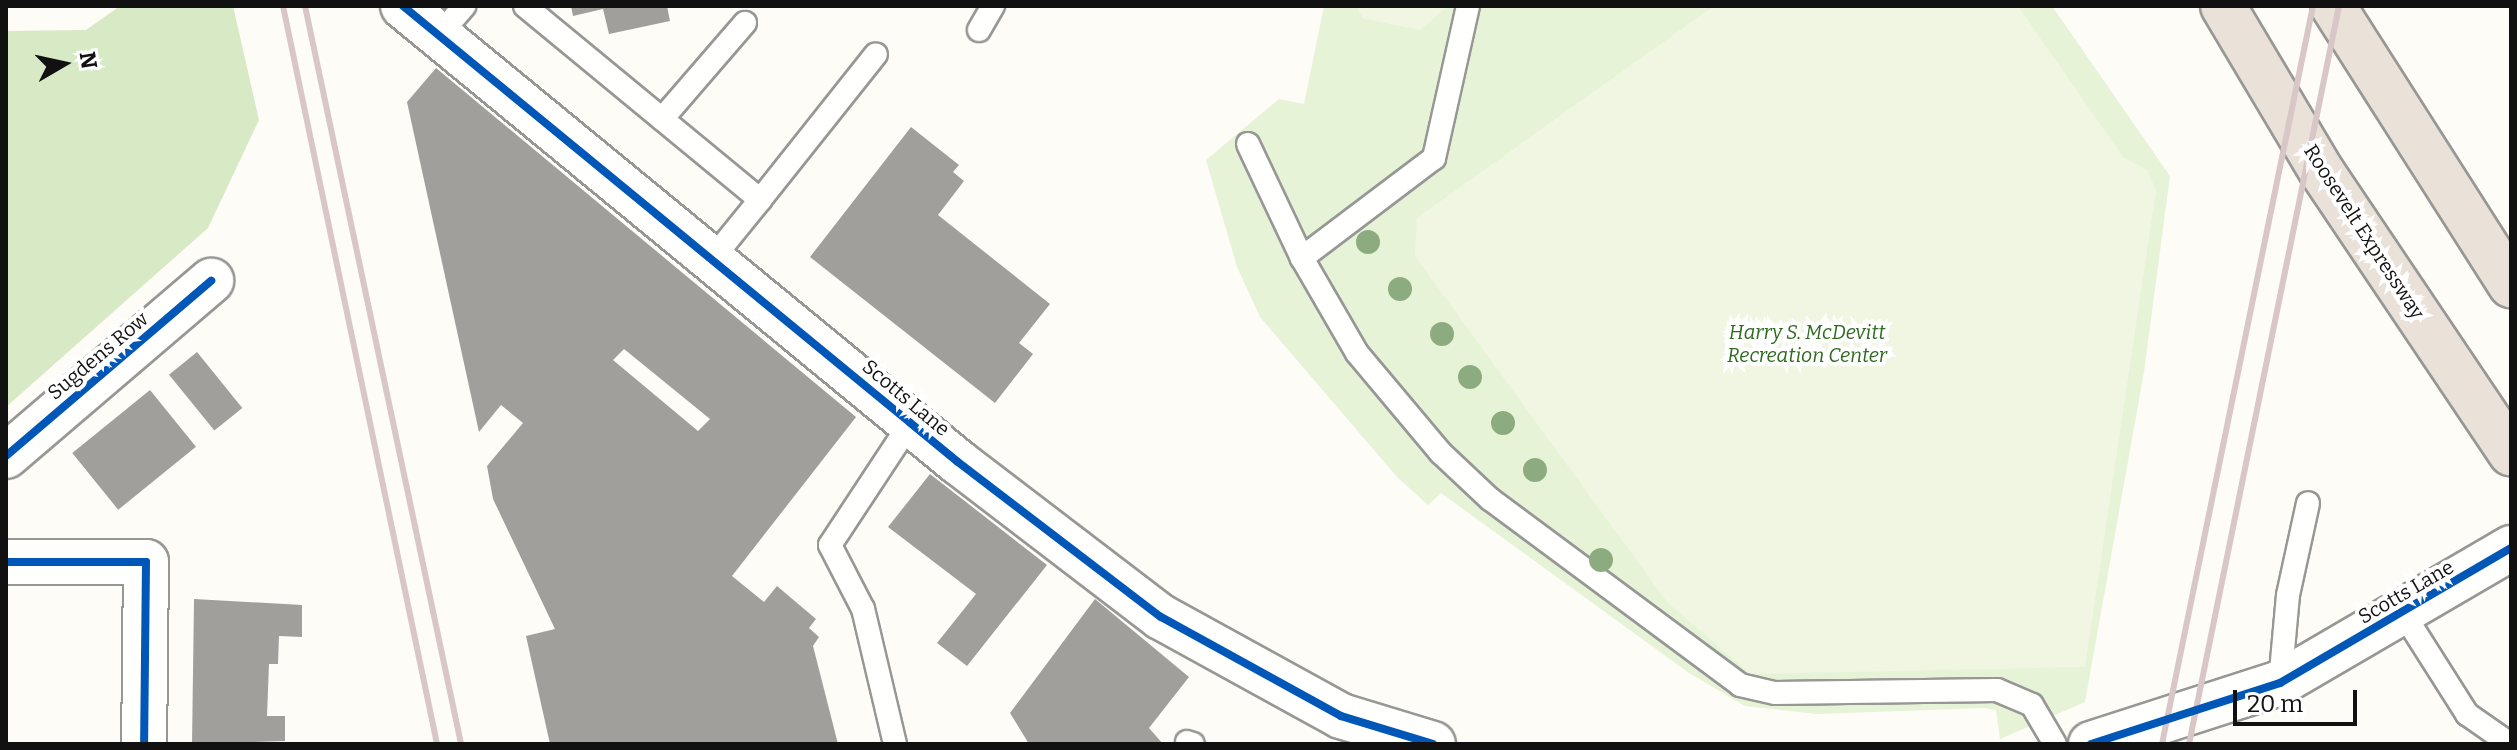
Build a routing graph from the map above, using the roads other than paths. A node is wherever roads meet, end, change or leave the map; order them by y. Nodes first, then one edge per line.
1 (403, 6) edge
2 (525, 6) edge
3 (993, 6) edge
4 (1468, 6) edge
5 (2223, 6) edge
6 (2333, 6) edge
7 (452, 20) edge
8 (745, 23) dead end
9 (979, 30) dead end
10 (876, 54) dead end
11 (662, 119) junction
12 (1248, 144) dead end
13 (760, 200) junction
14 (1302, 258) junction
15 (712, 259) junction
16 (211, 281) dead end
17 (2511, 285) edge
18 (911, 422) junction
19 (2511, 453) edge
20 (6, 456) edge
21 (2308, 503) dead end
22 (2510, 549) edge
23 (6, 562) edge
24 (2403, 613) junction
25 (2280, 683) junction
26 (1386, 737) edge
27 (144, 744) edge
28 (895, 744) edge
29 (1433, 744) edge
30 (2055, 744) edge
31 (2091, 744) edge
32 (2510, 744) edge

1 - 7 street, Scotts Lane
2 - 11 lane
3 - 9 lane
4 - 14 lane
5 - 19 highway, Roosevelt Expressway
6 - 17 highway
7 - 15 street, Scotts Lane
8 - 11 lane
10 - 13 lane
11 - 13 lane
12 - 14 lane
13 - 15 lane
14 - 30 lane
15 - 18 street, Scotts Lane
16 - 20 street, Sugdens Row
18 - 26 street, Scotts Lane
18 - 28 lane
21 - 25 lane
22 - 24 street, Scotts Lane
23 - 27 street
24 - 25 street, Scotts Lane
24 - 32 lane
25 - 31 street, Scotts Lane
26 - 29 street, Scotts Lane

